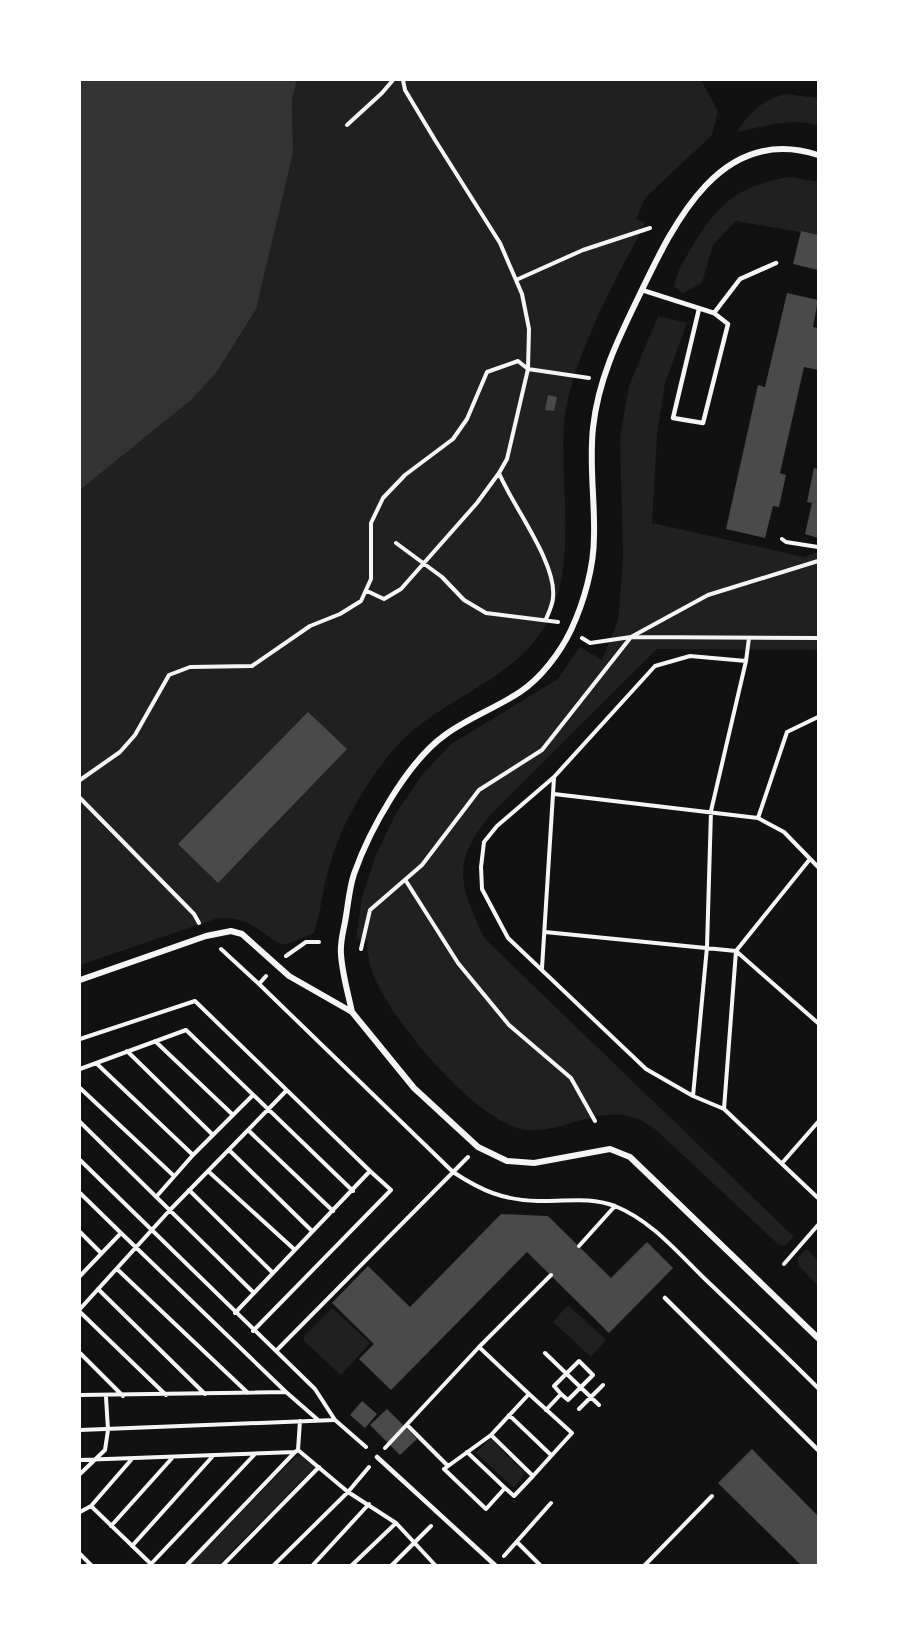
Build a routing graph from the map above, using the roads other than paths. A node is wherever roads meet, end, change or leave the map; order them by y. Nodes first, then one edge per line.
1 (819, 155) edge
2 (776, 263) dead end
3 (642, 290) junction
4 (699, 309) junction
5 (714, 313) junction
6 (80, 980) edge
7 (352, 1012) junction
8 (665, 1298) dead end
9 (819, 1338) edge
10 (819, 1450) edge
11 (377, 1457) road end
12 (496, 1565) edge

1 - 3 street
2 - 5 lane
3 - 4 lane
3 - 7 street
4 - 5 lane
4 - 5 lane
6 - 7 street
7 - 9 street
8 - 10 lane
11 - 12 lane

